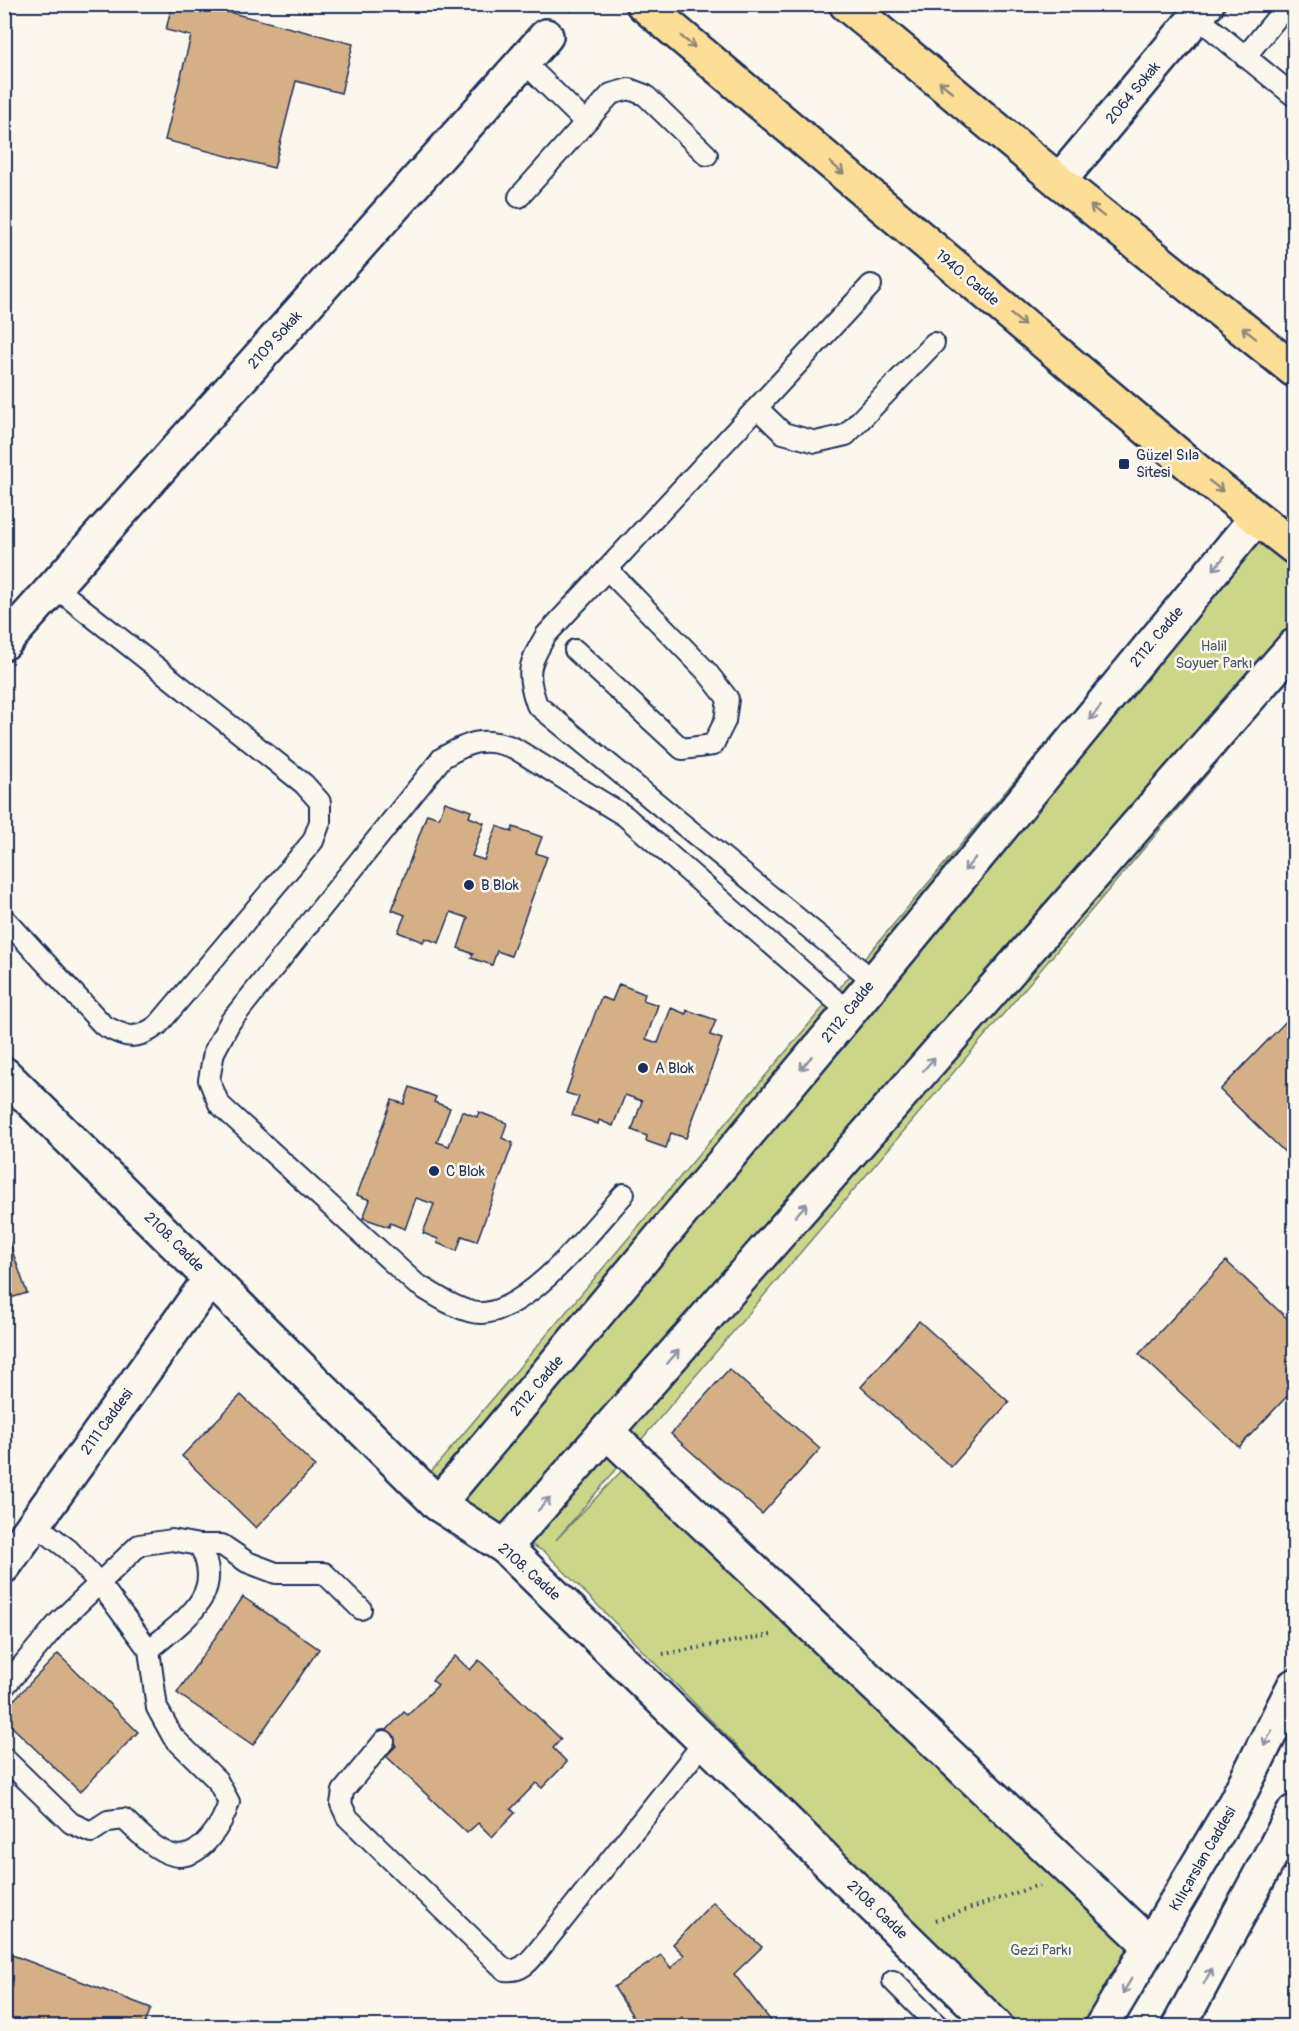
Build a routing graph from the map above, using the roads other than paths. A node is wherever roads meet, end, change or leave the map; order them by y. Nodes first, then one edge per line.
1 (643, 4) edge
2 (846, 4) edge
3 (1288, 4) edge
4 (1202, 11) edge
5 (546, 36) dead end
6 (1245, 57) junction
7 (524, 62) junction
8 (1294, 96) edge
9 (584, 121) junction
10 (707, 155) dead end
11 (1059, 181) junction
12 (519, 197) dead end
13 (871, 285) dead end
14 (934, 343) dead end
15 (1294, 370) edge
16 (757, 408) junction
17 (1256, 518) junction
18 (1294, 547) edge
19 (607, 569) junction
20 (55, 587) junction
21 (4, 643) edge
22 (1294, 646) edge
23 (575, 650) dead end
24 (4, 918) edge
25 (874, 981) junction
26 (850, 1011) junction
27 (4, 1074) edge
28 (624, 1194) dead end
29 (210, 1278) junction
30 (607, 1432) junction
31 (438, 1504) junction
32 (35, 1524) junction
33 (199, 1545) junction
34 (505, 1547) junction
35 (4, 1566) edge
36 (100, 1584) junction
37 (361, 1608) dead end
38 (149, 1650) junction
39 (1294, 1686) edge
40 (4, 1687) edge
41 (384, 1741) dead end
42 (705, 1741) junction
43 (4, 1758) edge
44 (1294, 1812) edge
45 (1151, 1946) junction
46 (893, 1981) dead end
47 (938, 2026) edge
48 (996, 2026) edge
49 (1102, 2026) edge
50 (1179, 2026) edge

1 -> 17 main road, 1940. Cadde
11 -> 2 main road
3 - 6 lane
4 - 6 lane
4 - 11 street, 2064 Sokak
5 - 7 street, 2109 Sokak
6 - 8 lane
7 - 9 lane
7 - 20 street, 2109 Sokak
9 - 10 lane
9 - 12 lane
15 -> 11 main road
13 - 16 lane
14 - 16 lane
16 - 19 lane
17 - 18 main road, 1940. Cadde
17 -> 25 street, 2112. Cadde
19 - 23 lane
19 - 25 lane
20 - 21 street, 2109 Sokak
20 - 24 lane
30 -> 22 street
25 - 26 street, 2112. Cadde
26 - 28 lane
26 -> 31 street, 2112. Cadde
27 - 29 street, 2108. Cadde
29 - 31 street, 2108. Cadde
29 - 32 street, 2111 Caddesi
34 -> 30 street
30 - 45 street
31 - 34 street, 2108. Cadde
32 - 35 street, 2111 Caddesi
32 - 36 lane
33 - 36 lane
33 - 37 lane
33 - 38 lane
34 - 42 street, 2108. Cadde
36 - 38 lane
36 - 40 lane
38 - 43 lane
39 -> 45 street, Kılıçarslan Caddesi
41 - 42 lane
42 - 48 street, 2108. Cadde
50 -> 44 street
45 -> 49 street, Kılıçarslan Caddesi
46 - 47 lane

